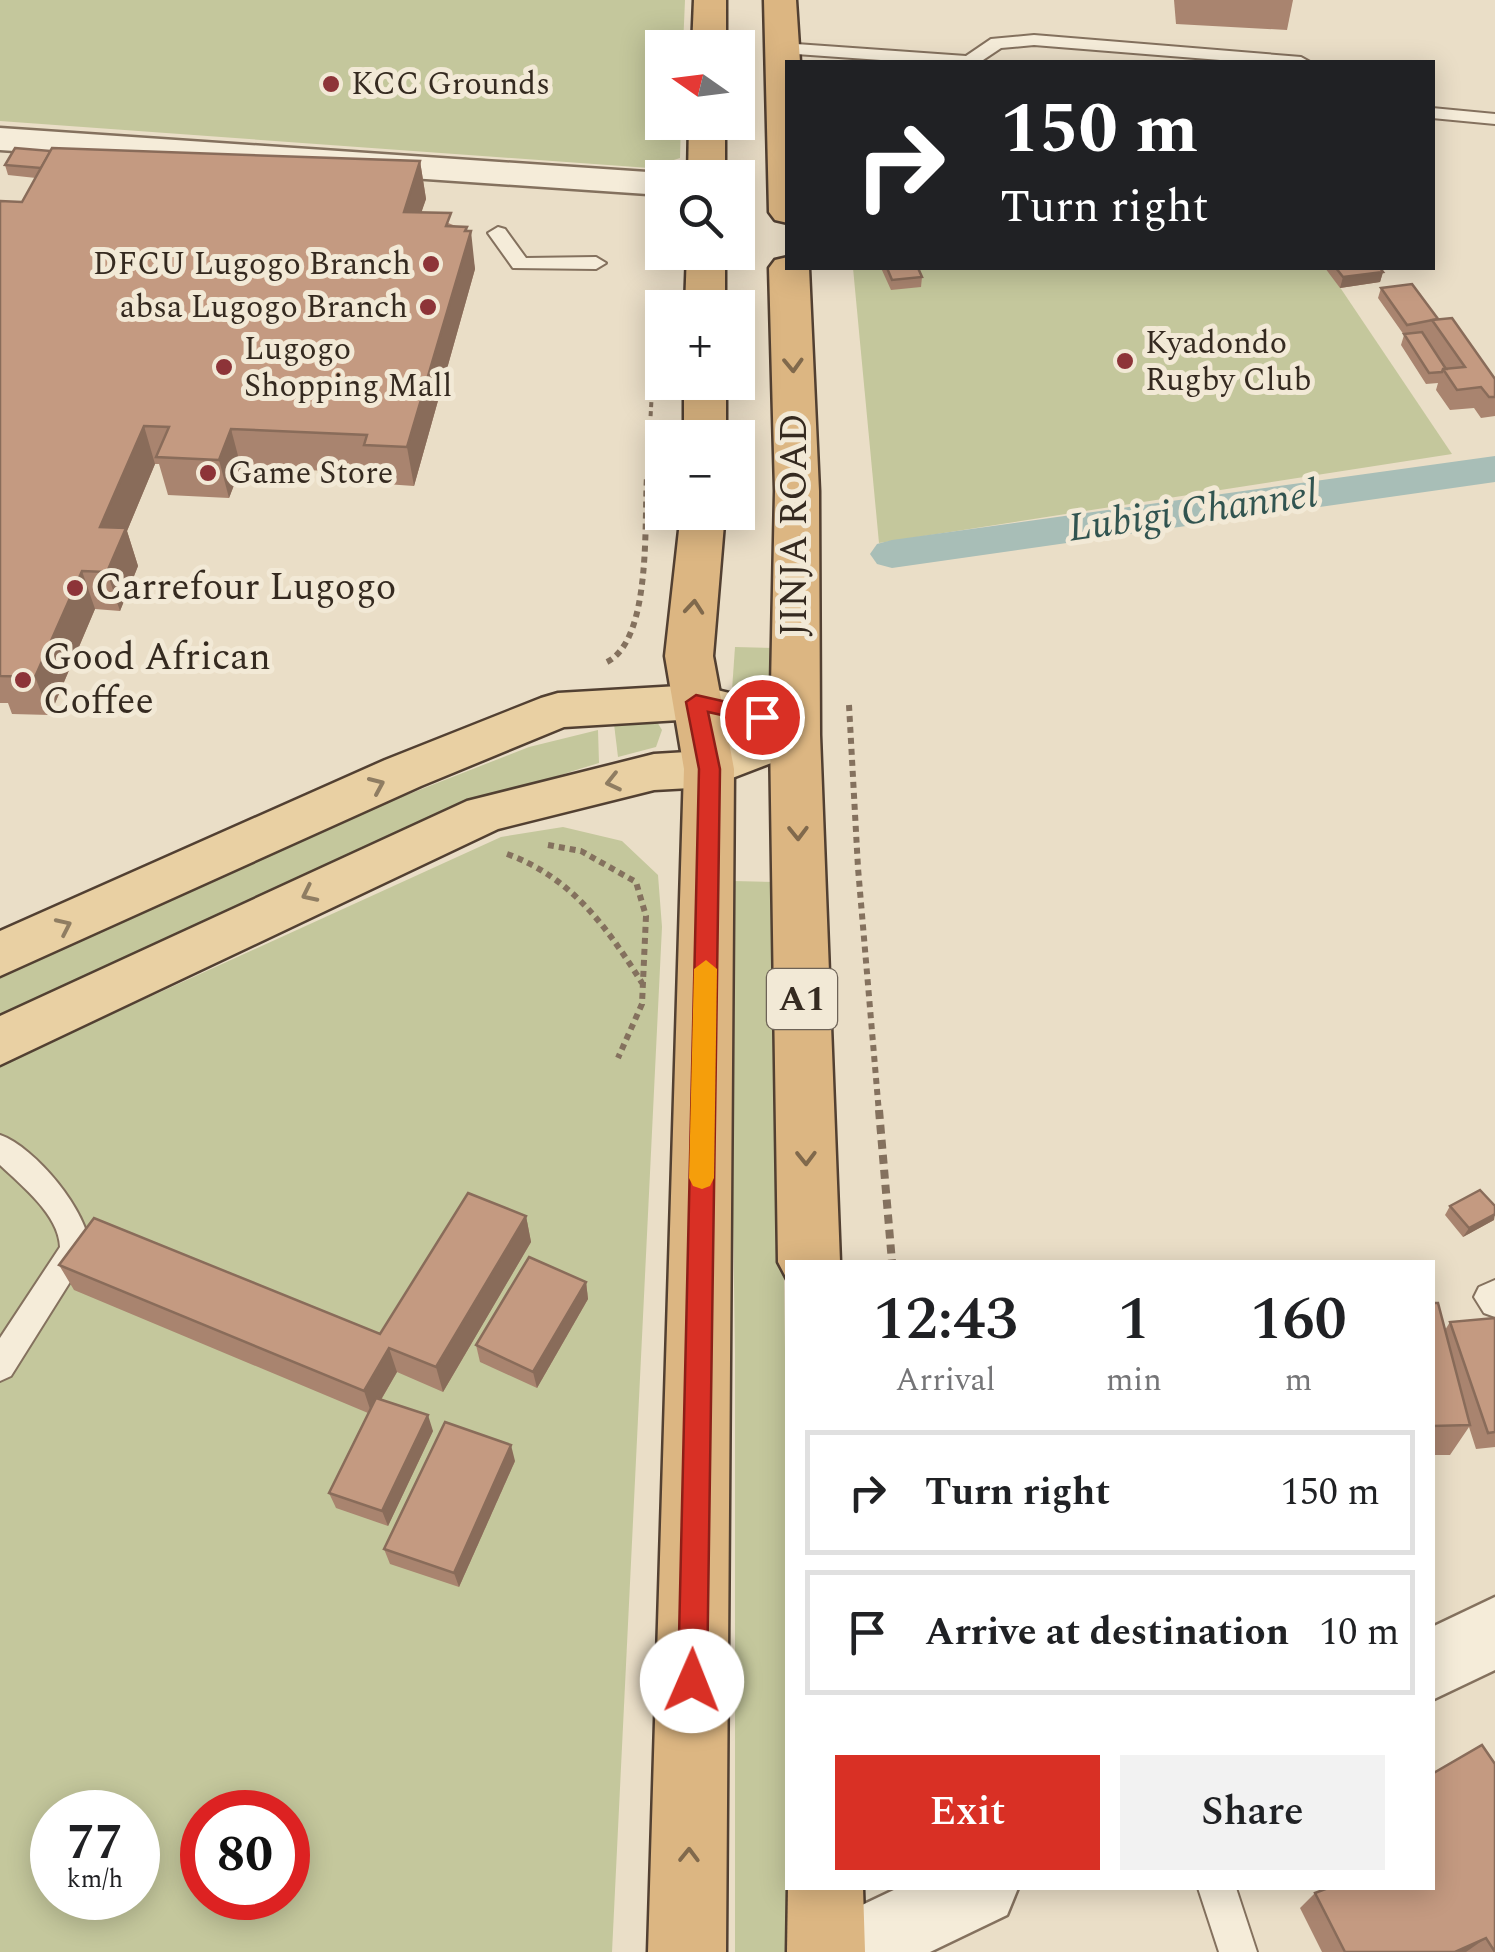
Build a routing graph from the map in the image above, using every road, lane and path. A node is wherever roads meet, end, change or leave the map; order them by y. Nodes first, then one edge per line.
1 (710, 0) edge
2 (780, 0) edge
3 (709, 30) edge
4 (782, 48) junction
5 (943, 60) edge
6 (973, 60) edge
7 (1277, 60) edge
8 (1435, 112) edge
9 (1495, 119) edge
10 (785, 130) edge
11 (0, 139) edge
12 (645, 183) edge
13 (498, 233) dead end
14 (596, 264) dead end
15 (790, 270) edge
16 (651, 400) edge
17 (700, 530) edge
18 (618, 658) dead end
19 (848, 690) dead end
20 (696, 702) junction
21 (796, 730) junction
22 (709, 769) junction
23 (552, 844) dead end
24 (492, 852) dead end
25 (0, 955) edge
26 (643, 984) junction
27 (0, 1042) edge
28 (618, 1058) dead end
29 (0, 1147) edge
30 (809, 1260) edge
31 (892, 1260) edge
32 (1495, 1294) edge
33 (1495, 1304) edge
34 (0, 1366) edge
35 (1495, 1632) edge
36 (1435, 1664) edge
37 (825, 1890) edge
38 (976, 1890) edge
39 (1218, 1890) edge
40 (687, 1952) edge
41 (826, 1952) edge
42 (847, 1952) edge
43 (1238, 1952) edge

1 - 3 highway
2 - 4 highway
4 - 5 lane
4 - 10 highway
6 - 7 lane
8 - 9 lane
11 - 12 street
13 - 14 lane
15 -> 21 highway, JINJA ROAD / A1
16 - 18 path
20 -> 17 highway
19 - 31 path
20 - 21 main road
20 - 22 highway
25 -> 20 main road
21 - 22 main road
21 -> 30 highway, JINJA ROAD / A1
22 -> 27 main road
40 -> 22 highway
23 - 26 path
24 - 26 path
26 - 28 path
29 - 34 lane
32 - 33 lane
35 - 36 street
37 - 41 highway
38 - 42 street
39 - 43 lane

